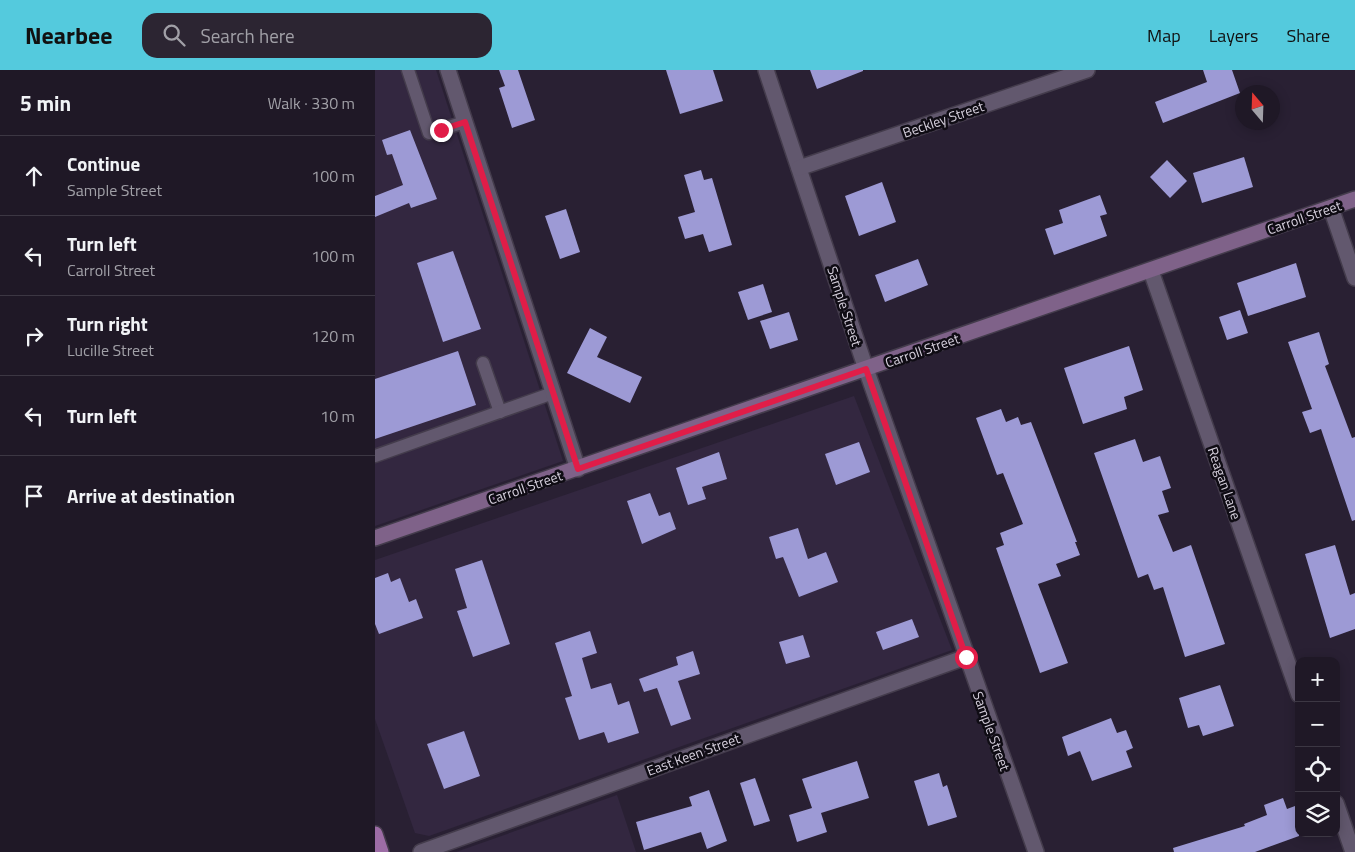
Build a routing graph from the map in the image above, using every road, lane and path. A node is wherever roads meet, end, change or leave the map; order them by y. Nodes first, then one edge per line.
1 (408, 70) edge
2 (448, 70) edge
3 (766, 70) edge
4 (1087, 70) edge
5 (465, 122) junction
6 (799, 168) junction
7 (1355, 199) edge
8 (1331, 208) junction
9 (1151, 271) junction
10 (1355, 278) edge
11 (483, 363) dead end
12 (866, 369) junction
13 (553, 393) junction
14 (500, 412) junction
15 (375, 456) edge
16 (578, 469) junction
17 (375, 538) edge
18 (966, 657) junction
19 (1295, 684) edge
20 (1340, 815) edge
21 (375, 834) edge
22 (450, 847) edge
23 (381, 852) edge
24 (421, 852) edge
25 (1036, 852) edge
26 (1353, 852) edge

1 - 5 lane
2 - 5 street
3 - 6 street, Sample Street
4 - 6 street, Beckley Street
5 - 13 street
6 - 12 street, Sample Street
7 - 8 main road, Carroll Street
8 - 9 main road, Carroll Street
8 - 10 street
9 - 12 main road, Carroll Street
9 - 19 street, Reagan Lane
11 - 14 lane
12 - 16 main road, Carroll Street
12 - 18 street, Sample Street
13 - 14 lane
13 - 16 street
14 - 15 lane
16 - 17 main road, Carroll Street
18 - 22 street, East Keen Street
18 - 25 street, Sample Street
20 - 26 street
21 - 23 main road
22 - 24 street, East Keen Street

